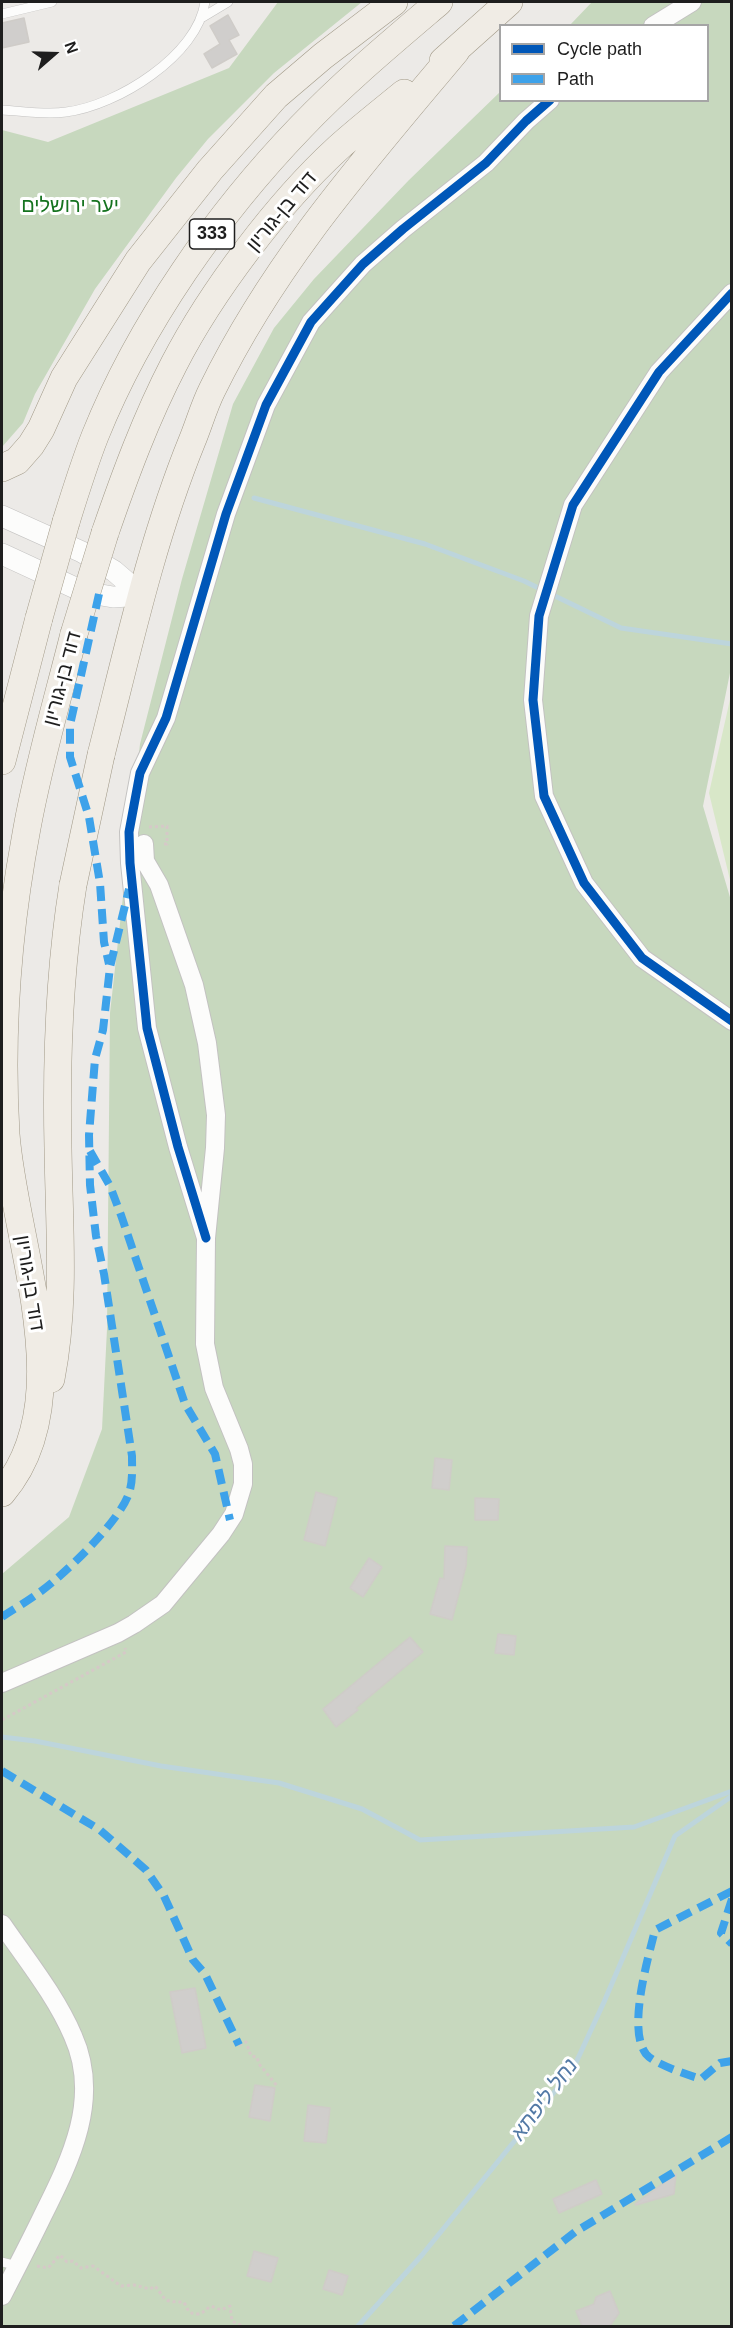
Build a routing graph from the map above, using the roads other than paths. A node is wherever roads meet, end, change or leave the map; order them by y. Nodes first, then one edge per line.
1 (52, 2) edge
2 (205, 2) edge
3 (228, 2) edge
4 (394, 2) edge
5 (439, 2) edge
6 (509, 2) edge
7 (692, 2) edge
8 (2, 14) edge
9 (203, 17) junction
10 (656, 24) edge
11 (456, 51) junction
12 (548, 102) edge
13 (2, 110) edge
14 (732, 293) edge
15 (2, 468) edge
16 (2, 516) edge
17 (2, 554) edge
18 (142, 596) junction
19 (2, 761) edge
20 (146, 835) road end
21 (732, 1021) edge
22 (206, 1238) junction
23 (26, 1457) junction
24 (2, 1493) edge
25 (2, 1683) edge
26 (2, 1924) edge
27 (13, 2262) edge
28 (2, 2296) edge

1 - 8 lane
2 - 9 lane
3 - 9 lane
4 - 15 main road
5 - 19 main road, דוד בן-גוריון / 333, bridge
6 - 11 main road, דוד בן-גוריון / 333
7 - 10 street
9 - 13 lane
11 - 18 main road
11 - 23 main road, דוד בן-גוריון / 333, bridge
12 - 22 street
14 - 21 street
16 - 18 street
17 - 18 street
18 - 23 main road, bridge
20 - 22 street
22 - 25 street
23 - 24 main road, דוד בן-גוריון / 333
26 - 27 street
27 - 28 street

